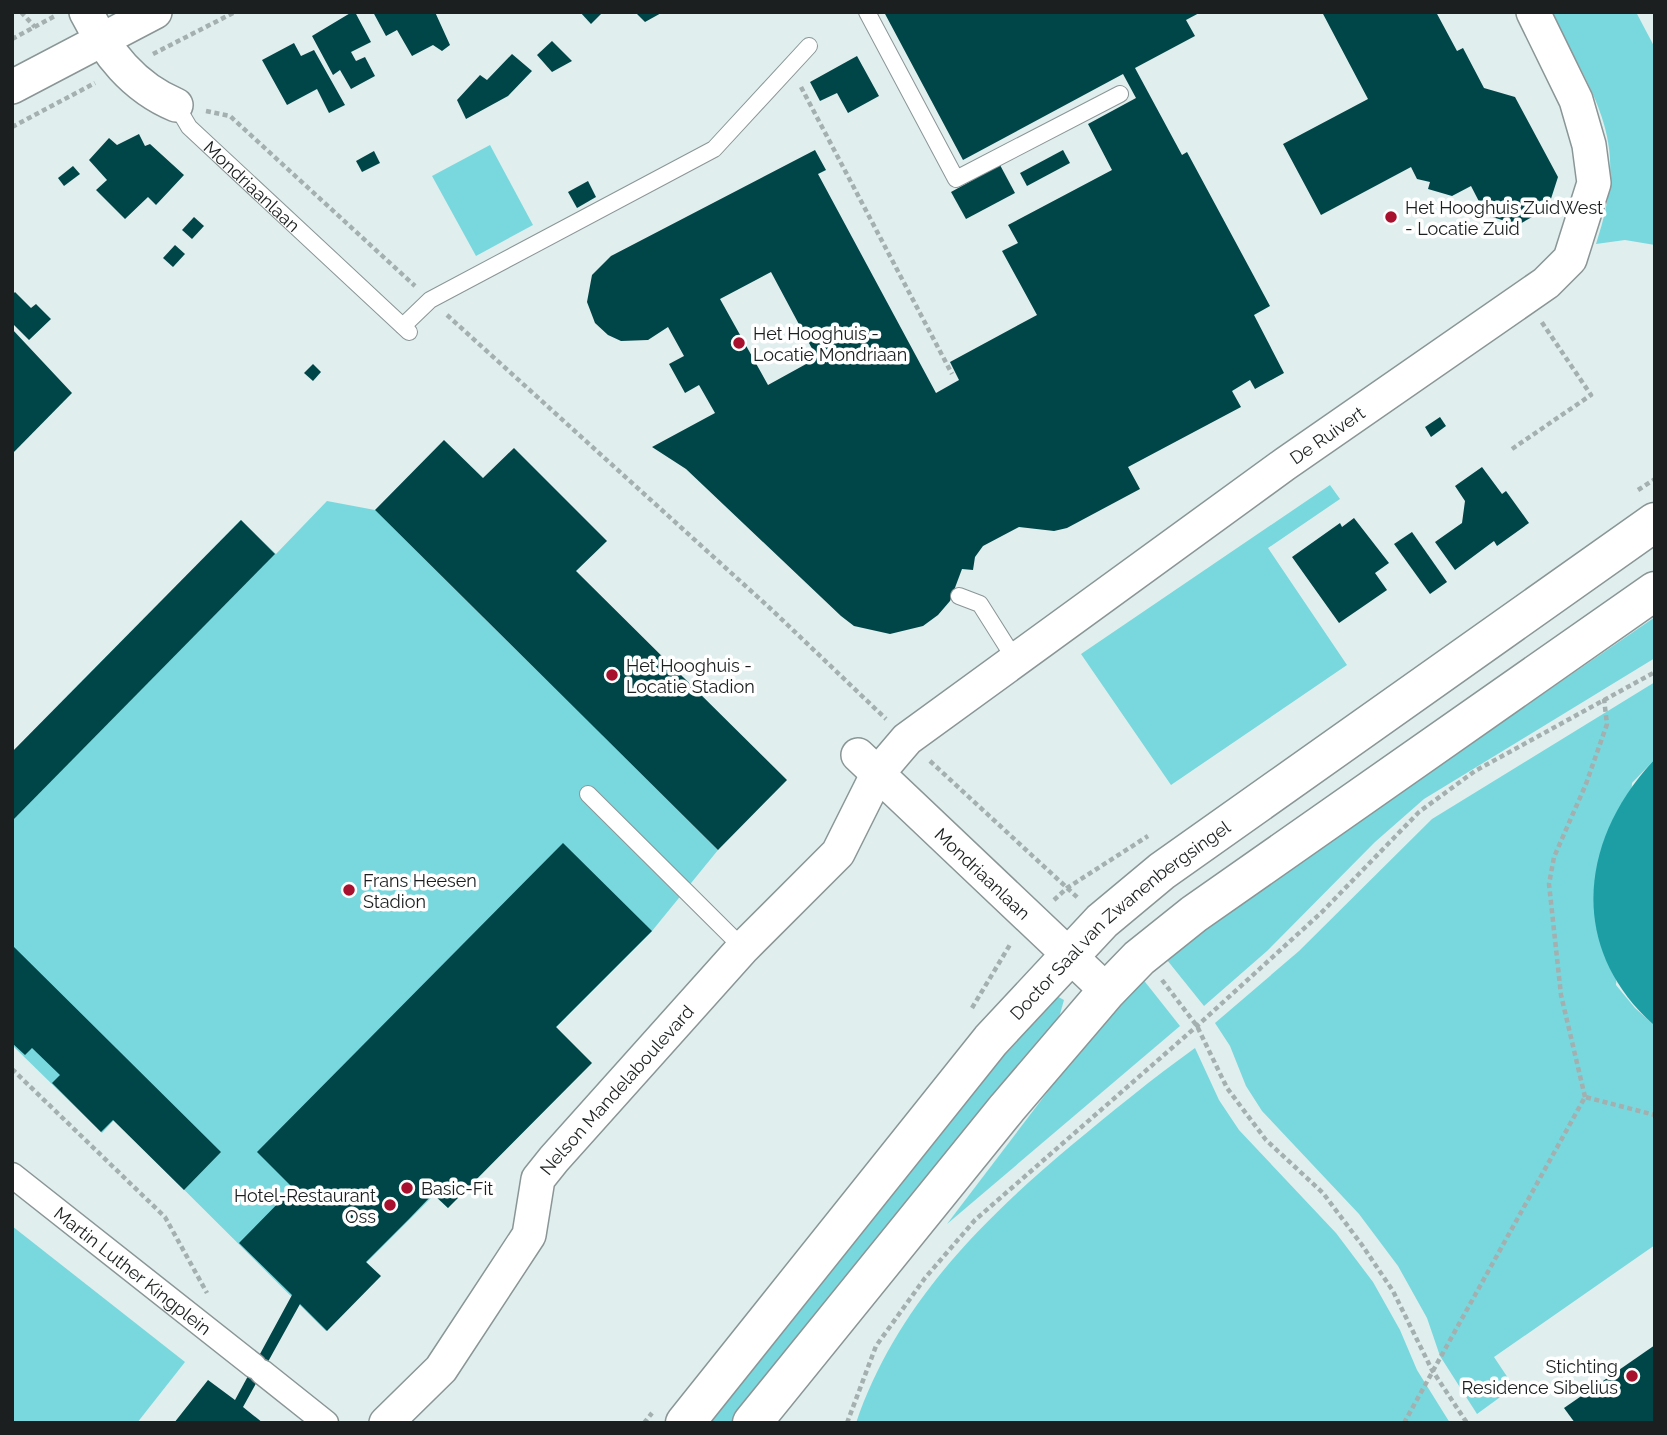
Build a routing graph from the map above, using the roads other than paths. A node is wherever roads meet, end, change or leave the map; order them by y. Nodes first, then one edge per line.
1 (155, 12) edge
2 (867, 12) edge
3 (1533, 12) edge
4 (93, 26) edge
5 (809, 46) dead end
6 (12, 87) edge
7 (1120, 94) dead end
8 (176, 105) joint
9 (1655, 522) edge
10 (1655, 591) edge
11 (959, 596) dead end
12 (1016, 661) junction
13 (868, 764) junction
14 (589, 794) dead end
15 (743, 948) junction
16 (1069, 954) junction
17 (1107, 991) junction
18 (12, 1175) edge
19 (326, 1423) edge
20 (386, 1423) edge
21 (685, 1423) edge
22 (752, 1423) edge

1 - 4 street
2 - 7 lane
3 - 12 street, De Ruivert
4 - 6 street
4 - 8 street, Mondriaanlaan
5 - 8 lane, Mondriaanlaan
9 - 16 main road, Doctor Saal van Zwanenbergsingel
10 - 17 main road
11 - 12 lane
12 - 13 street, De Ruivert
13 - 15 street, Nelson Mandelaboulevard
13 - 16 street, Mondriaanlaan
14 - 15 lane
15 - 20 street, Nelson Mandelaboulevard
16 - 17 street, Mondriaanlaan
16 - 21 main road, Doctor Saal van Zwanenbergsingel
17 - 22 main road
18 - 19 street, Martin Luther Kingplein

